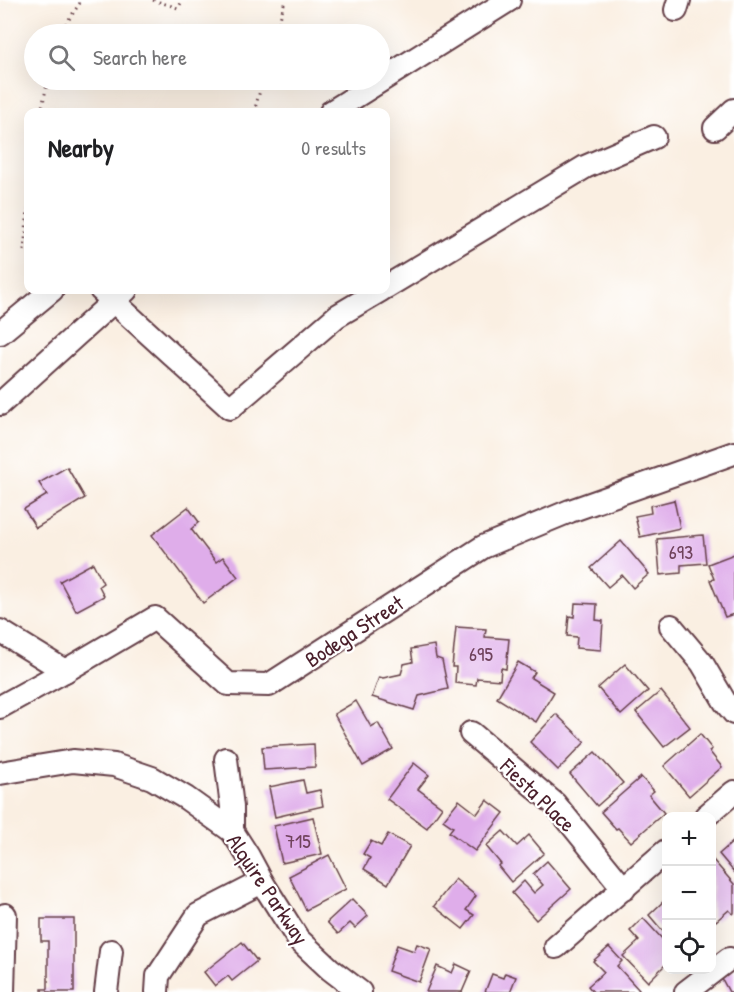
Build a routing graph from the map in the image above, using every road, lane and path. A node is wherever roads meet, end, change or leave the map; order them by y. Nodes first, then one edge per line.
1 (82, 0) edge
2 (153, 0) edge
3 (183, 0) edge
4 (285, 0) edge
5 (509, 0) edge
6 (66, 24) edge
7 (279, 24) edge
8 (390, 75) edge
9 (46, 90) edge
10 (260, 90) edge
11 (366, 90) edge
12 (41, 108) edge
13 (255, 108) edge
14 (337, 108) edge
15 (734, 110) edge
16 (715, 128) dead end
17 (654, 137) dead end
18 (390, 285) edge
19 (47, 294) edge
20 (114, 294) edge
21 (374, 294) edge
22 (0, 333) edge
23 (0, 404) edge
24 (734, 453) edge
25 (671, 626) dead end
26 (0, 631) edge
27 (65, 671) junction
28 (0, 707) edge
29 (734, 713) edge
30 (471, 733) dead end
31 (226, 759) dead end
32 (0, 773) edge
33 (734, 792) edge
34 (711, 812) edge
35 (232, 831) junction
36 (662, 855) edge
37 (262, 882) junction
38 (624, 889) junction
39 (5, 915) dead end
40 (556, 947) dead end
41 (111, 951) dead end
42 (729, 959) dead end
43 (3, 992) edge
44 (106, 992) edge
45 (157, 992) edge
46 (360, 992) edge
47 (686, 992) edge

1 - 6 path
2 - 3 path
4 - 7 path
5 - 8 street
9 - 12 path
10 - 13 path
11 - 14 street
15 - 16 street
17 - 18 street
19 - 22 street
20 - 21 street
20 - 23 street
24 - 27 street, Bodega Street
25 - 29 street
26 - 27 street
27 - 28 street
30 - 38 street, Fiesta Place
31 - 35 street
32 - 35 street, Alquire Parkway
33 - 34 street
35 - 37 street, Alquire Parkway
36 - 38 street
37 - 45 street
37 - 46 street, Alquire Parkway
38 - 40 street
39 - 43 street
41 - 44 street
42 - 47 street

